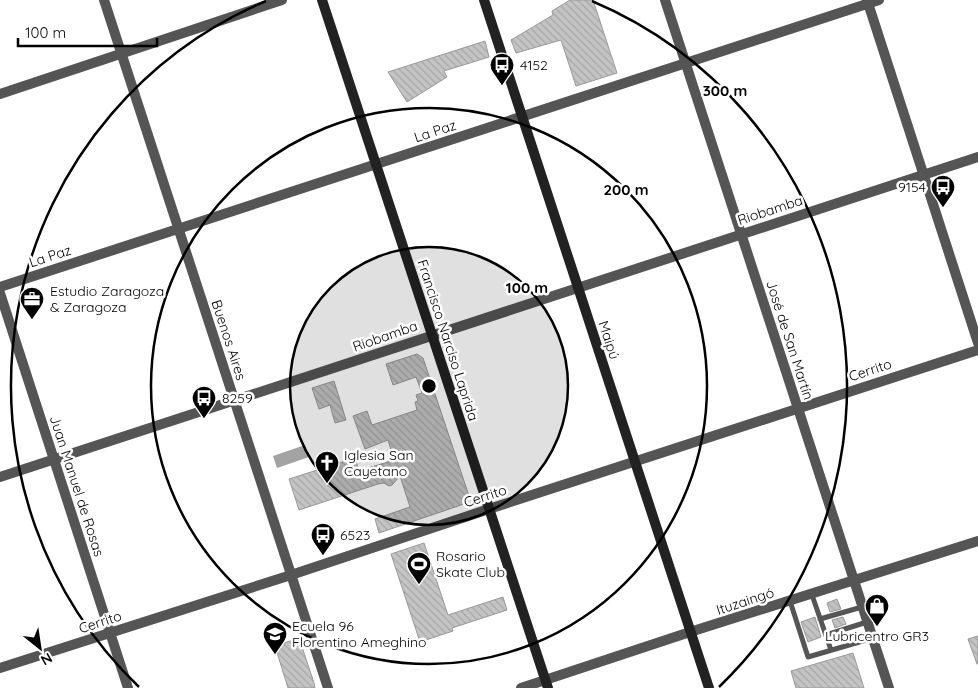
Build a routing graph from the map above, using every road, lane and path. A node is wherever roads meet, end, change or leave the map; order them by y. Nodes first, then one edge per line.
1 (104, 0) edge
2 (282, 0) edge
3 (322, 0) edge
4 (484, 0) edge
5 (665, 0) edge
6 (879, 0) edge
7 (867, 2) edge
8 (122, 54) junction
9 (685, 63) junction
10 (0, 94) edge
11 (522, 117) junction
12 (978, 157) edge
13 (376, 165) junction
14 (923, 175) junction
15 (179, 229) junction
16 (741, 234) junction
17 (0, 287) edge
18 (578, 287) junction
19 (0, 293) edge
20 (432, 335) junction
21 (978, 343) edge
22 (978, 350) edge
23 (235, 401) junction
24 (798, 408) junction
25 (54, 459) junction
26 (634, 461) junction
27 (0, 477) edge
28 (489, 509) junction
29 (978, 541) edge
30 (291, 575) junction
31 (854, 581) junction
32 (812, 594) junction
33 (790, 601) junction
34 (863, 606) junction
35 (820, 620) junction
36 (868, 622) junction
37 (690, 632) junction
38 (111, 633) junction
39 (826, 635) junction
40 (873, 638) junction
41 (831, 650) junction
42 (0, 668) edge
43 (546, 684) edge
44 (128, 688) edge
45 (328, 688) edge
46 (522, 688) edge
47 (709, 688) edge
48 (889, 688) edge

1 - 8 street, Buenos Aires
2 - 8 street
3 - 13 main road, Francisco Narciso Laprida
4 - 11 main road, Maipú
5 - 9 street, José de San Martín
6 - 7 street, La Paz
7 - 9 street, La Paz
7 - 14 street
8 - 10 street
8 - 15 street, Buenos Aires
9 - 11 street, La Paz
9 - 16 street, José de San Martín
11 - 13 street, La Paz
11 - 18 main road, Maipú
12 - 14 street, Riobamba
13 - 15 street, La Paz
13 - 20 main road, Francisco Narciso Laprida
14 - 16 street, Riobamba
14 - 21 street
15 - 17 street, La Paz
15 - 23 street, Buenos Aires
16 - 18 street, Riobamba
16 - 24 street, José de San Martín
18 - 20 street, Riobamba
18 - 26 main road, Maipú
19 - 25 street, Juan Manuel de Rosas
20 - 23 street, Riobamba
20 - 28 main road, Francisco Narciso Laprida
22 - 24 street, Cerrito
23 - 25 street, Riobamba
23 - 30 street, Buenos Aires
24 - 26 street, Cerrito
24 - 31 street, José de San Martín
25 - 27 street, Riobamba
25 - 38 street, Juan Manuel de Rosas
26 - 28 street, Cerrito
26 - 37 main road, Maipú
28 - 30 street, Cerrito
28 - 43 main road, Francisco Narciso Laprida
29 - 31 street, Ituzaingó
30 - 38 street, Cerrito
30 - 45 street, Buenos Aires
31 - 32 street, Ituzaingó
31 - 34 street, José de San Martín
32 - 33 street, Ituzaingó
32 - 35 lane
33 - 37 street, Ituzaingó
33 - 41 lane
34 - 35 lane
34 - 36 street, José de San Martín
35 - 39 lane
36 - 39 lane
36 - 40 street, José de San Martín
37 - 43 street, Ituzaingó
37 - 47 main road, Maipú
38 - 42 street, Cerrito
38 - 44 street, Juan Manuel de Rosas
39 - 41 lane
40 - 41 lane
40 - 48 street, José de San Martín
43 - 46 street, Ituzaingó

